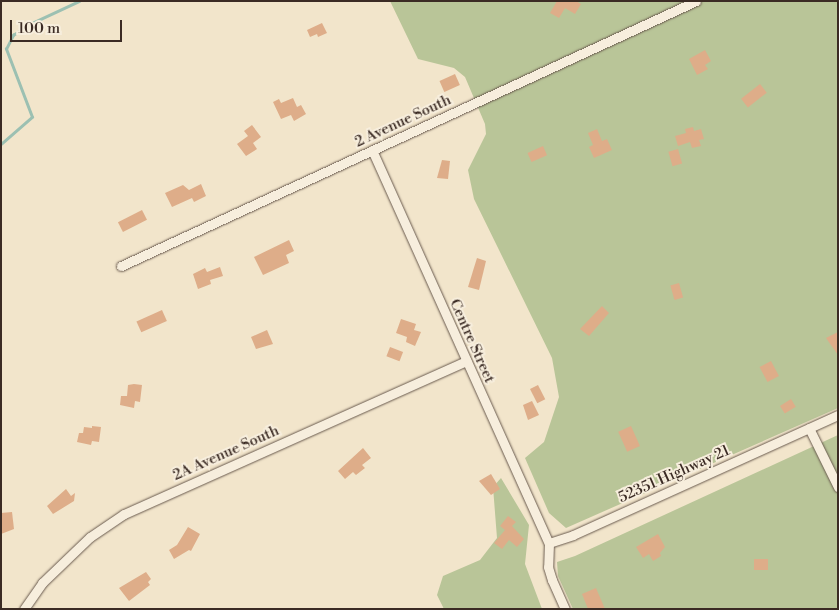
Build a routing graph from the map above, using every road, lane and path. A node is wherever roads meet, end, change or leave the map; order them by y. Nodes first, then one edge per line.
1 (696, 1) edge
2 (372, 150) junction
3 (121, 266) dead end
4 (466, 361) junction
5 (838, 415) edge
6 (809, 428) junction
7 (838, 487) edge
8 (549, 543) junction
9 (24, 609) edge
10 (565, 609) edge

1 - 2 street, 2 Avenue South
2 - 3 street, 2 Avenue South
2 - 4 street, Centre Street
4 - 8 street, Centre Street
4 - 9 street, 2A Avenue South
5 - 6 street, 52351 Highway 21
6 - 7 street
6 - 8 street, 52351 Highway 21
8 - 10 street

